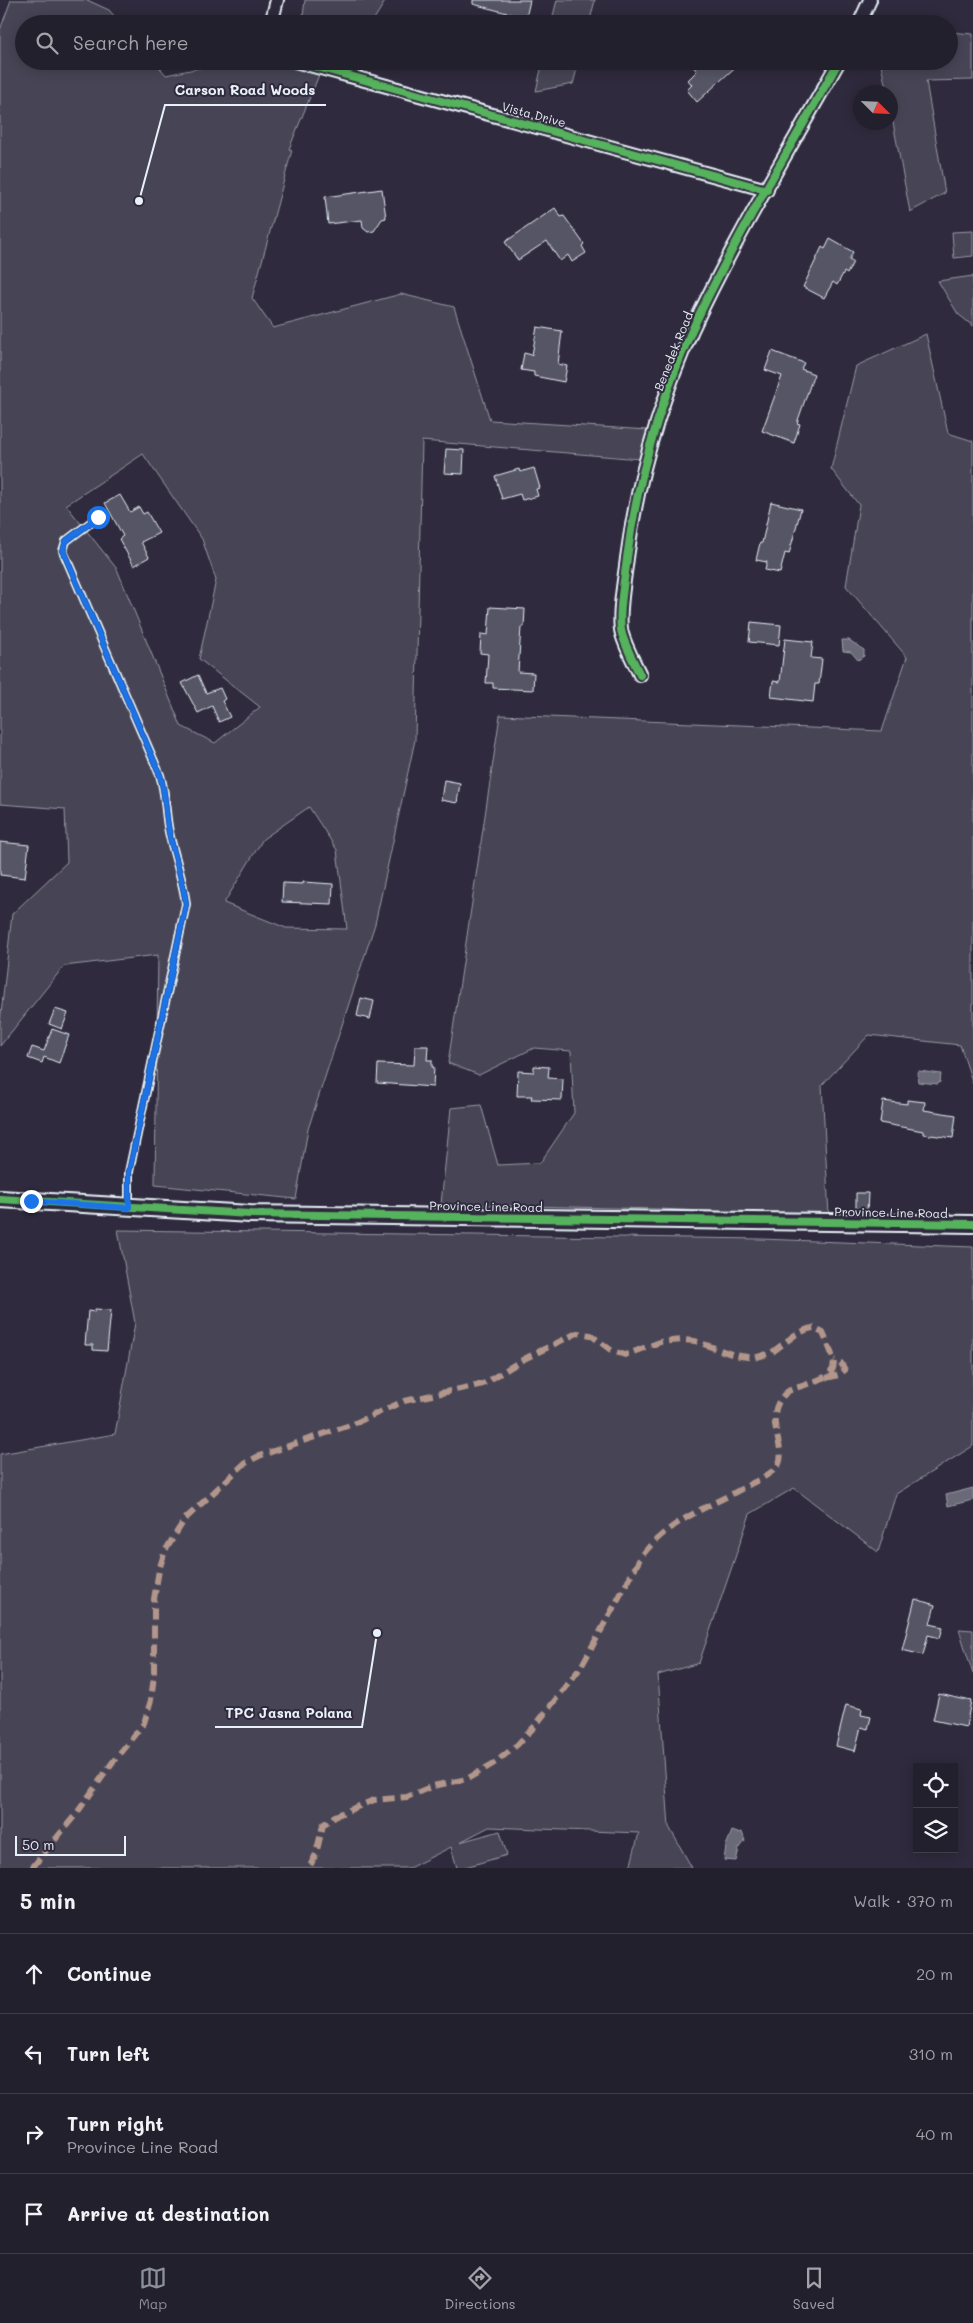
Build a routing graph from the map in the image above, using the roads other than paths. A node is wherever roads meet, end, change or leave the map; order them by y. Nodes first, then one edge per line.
1 (277, 0) edge
2 (870, 0) edge
3 (273, 15) edge
4 (863, 15) edge
5 (328, 70) edge
6 (834, 70) edge
7 (767, 190) junction
8 (98, 517) dead end
9 (640, 675) dead end
10 (0, 1199) edge
11 (129, 1208) junction
12 (973, 1224) edge

1 - 3 street
2 - 4 street
5 - 7 street, Vista Drive
6 - 7 street, Benedek Road
7 - 9 street, Benedek Road
8 - 11 lane
10 - 11 street, Province Line Road
11 - 12 street, Province Line Road

